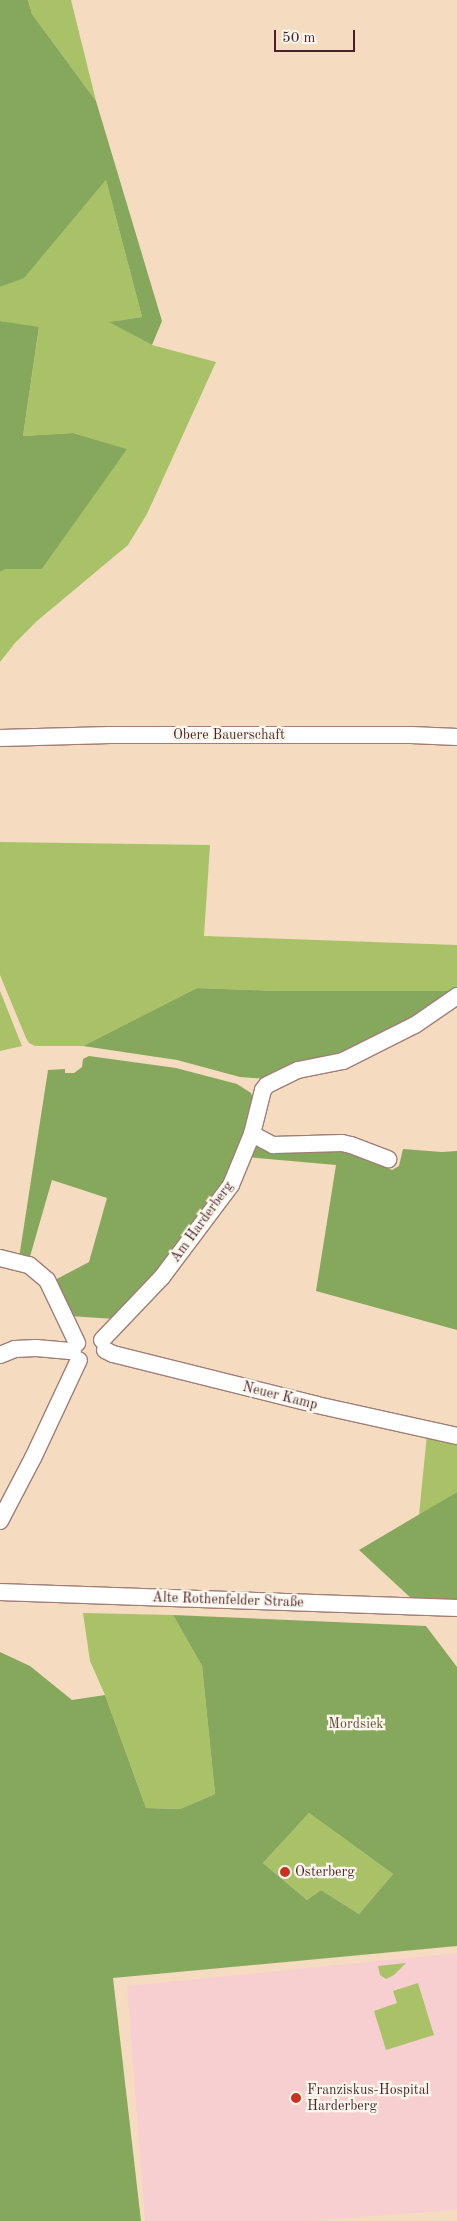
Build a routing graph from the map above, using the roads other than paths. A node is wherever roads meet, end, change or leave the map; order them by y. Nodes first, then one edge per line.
1 (457, 737) edge
2 (0, 738) edge
3 (457, 996) edge
4 (252, 1134) junction
5 (388, 1159) dead end
6 (0, 1258) edge
7 (103, 1345) junction
8 (76, 1351) junction
9 (0, 1355) edge
10 (457, 1436) edge
11 (3, 1511) edge
12 (0, 1592) edge
13 (457, 1608) edge

1 - 2 street, Obere Bauerschaft
3 - 4 street, Am Harderberg
4 - 5 street
4 - 7 street, Am Harderberg
6 - 8 street
7 - 8 street
7 - 10 street, Neuer Kamp
8 - 9 street
8 - 11 street
12 - 13 street, Alte Rothenfelder Straße

